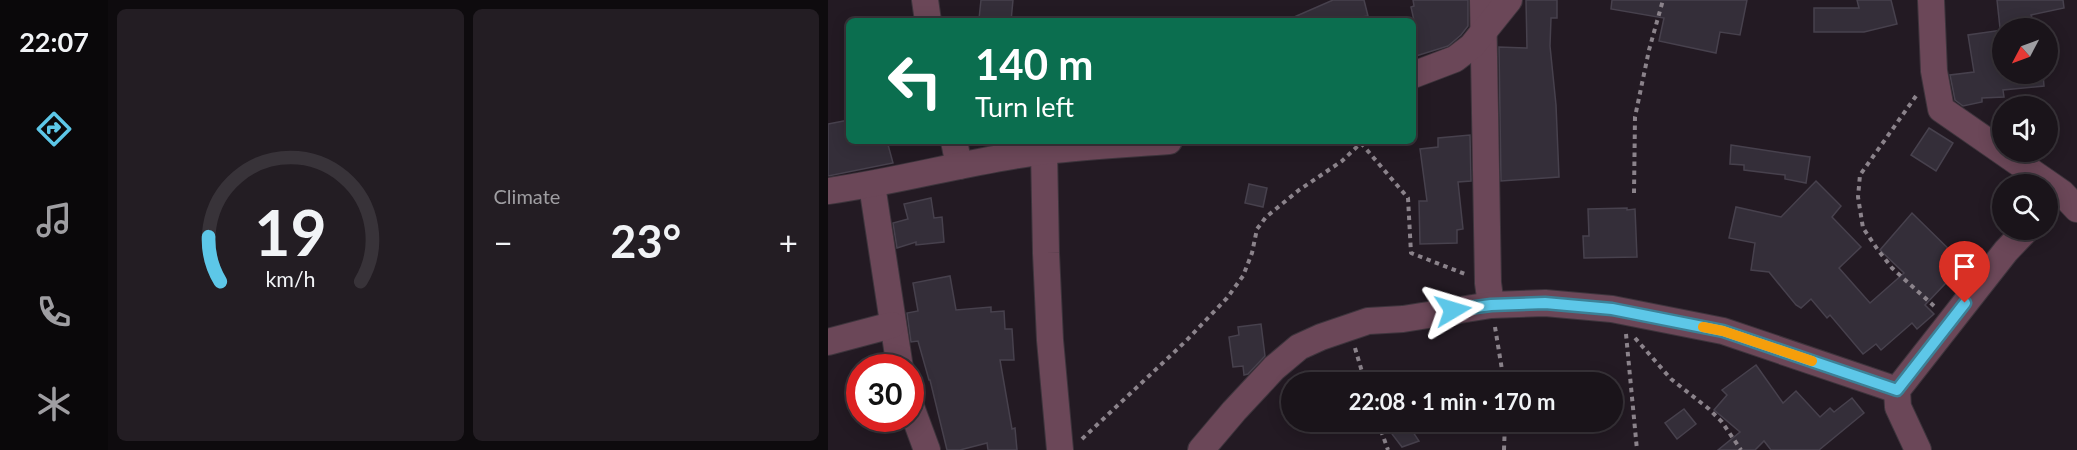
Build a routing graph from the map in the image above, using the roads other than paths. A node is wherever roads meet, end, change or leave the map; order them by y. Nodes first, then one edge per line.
1 (925, 0) edge
2 (1483, 0) edge
3 (1509, 0) edge
4 (1931, 0) edge
5 (928, 18) edge
6 (1484, 31) junction
7 (1416, 74) edge
8 (955, 144) edge
9 (1132, 144) edge
10 (1044, 151) junction
11 (960, 166) junction
12 (872, 185) junction
13 (828, 191) edge
14 (2062, 203) edge
15 (2016, 240) edge
16 (1490, 294) junction
17 (892, 325) junction
18 (828, 342) edge
19 (897, 354) edge
20 (1897, 390) junction
21 (920, 432) edge
22 (1069, 446) edge
23 (927, 450) edge
24 (1201, 450) edge
25 (1918, 450) edge

1 - 5 street
2 - 6 street
3 - 6 street
4 - 14 street
6 - 7 street
6 - 16 street
8 - 11 street
9 - 10 street
10 - 11 street
10 - 22 street
11 - 12 street
12 - 13 street
12 - 17 street
15 - 20 street
16 - 20 street
16 - 24 street
17 - 18 street
17 - 19 street
20 - 25 street
21 - 23 street

